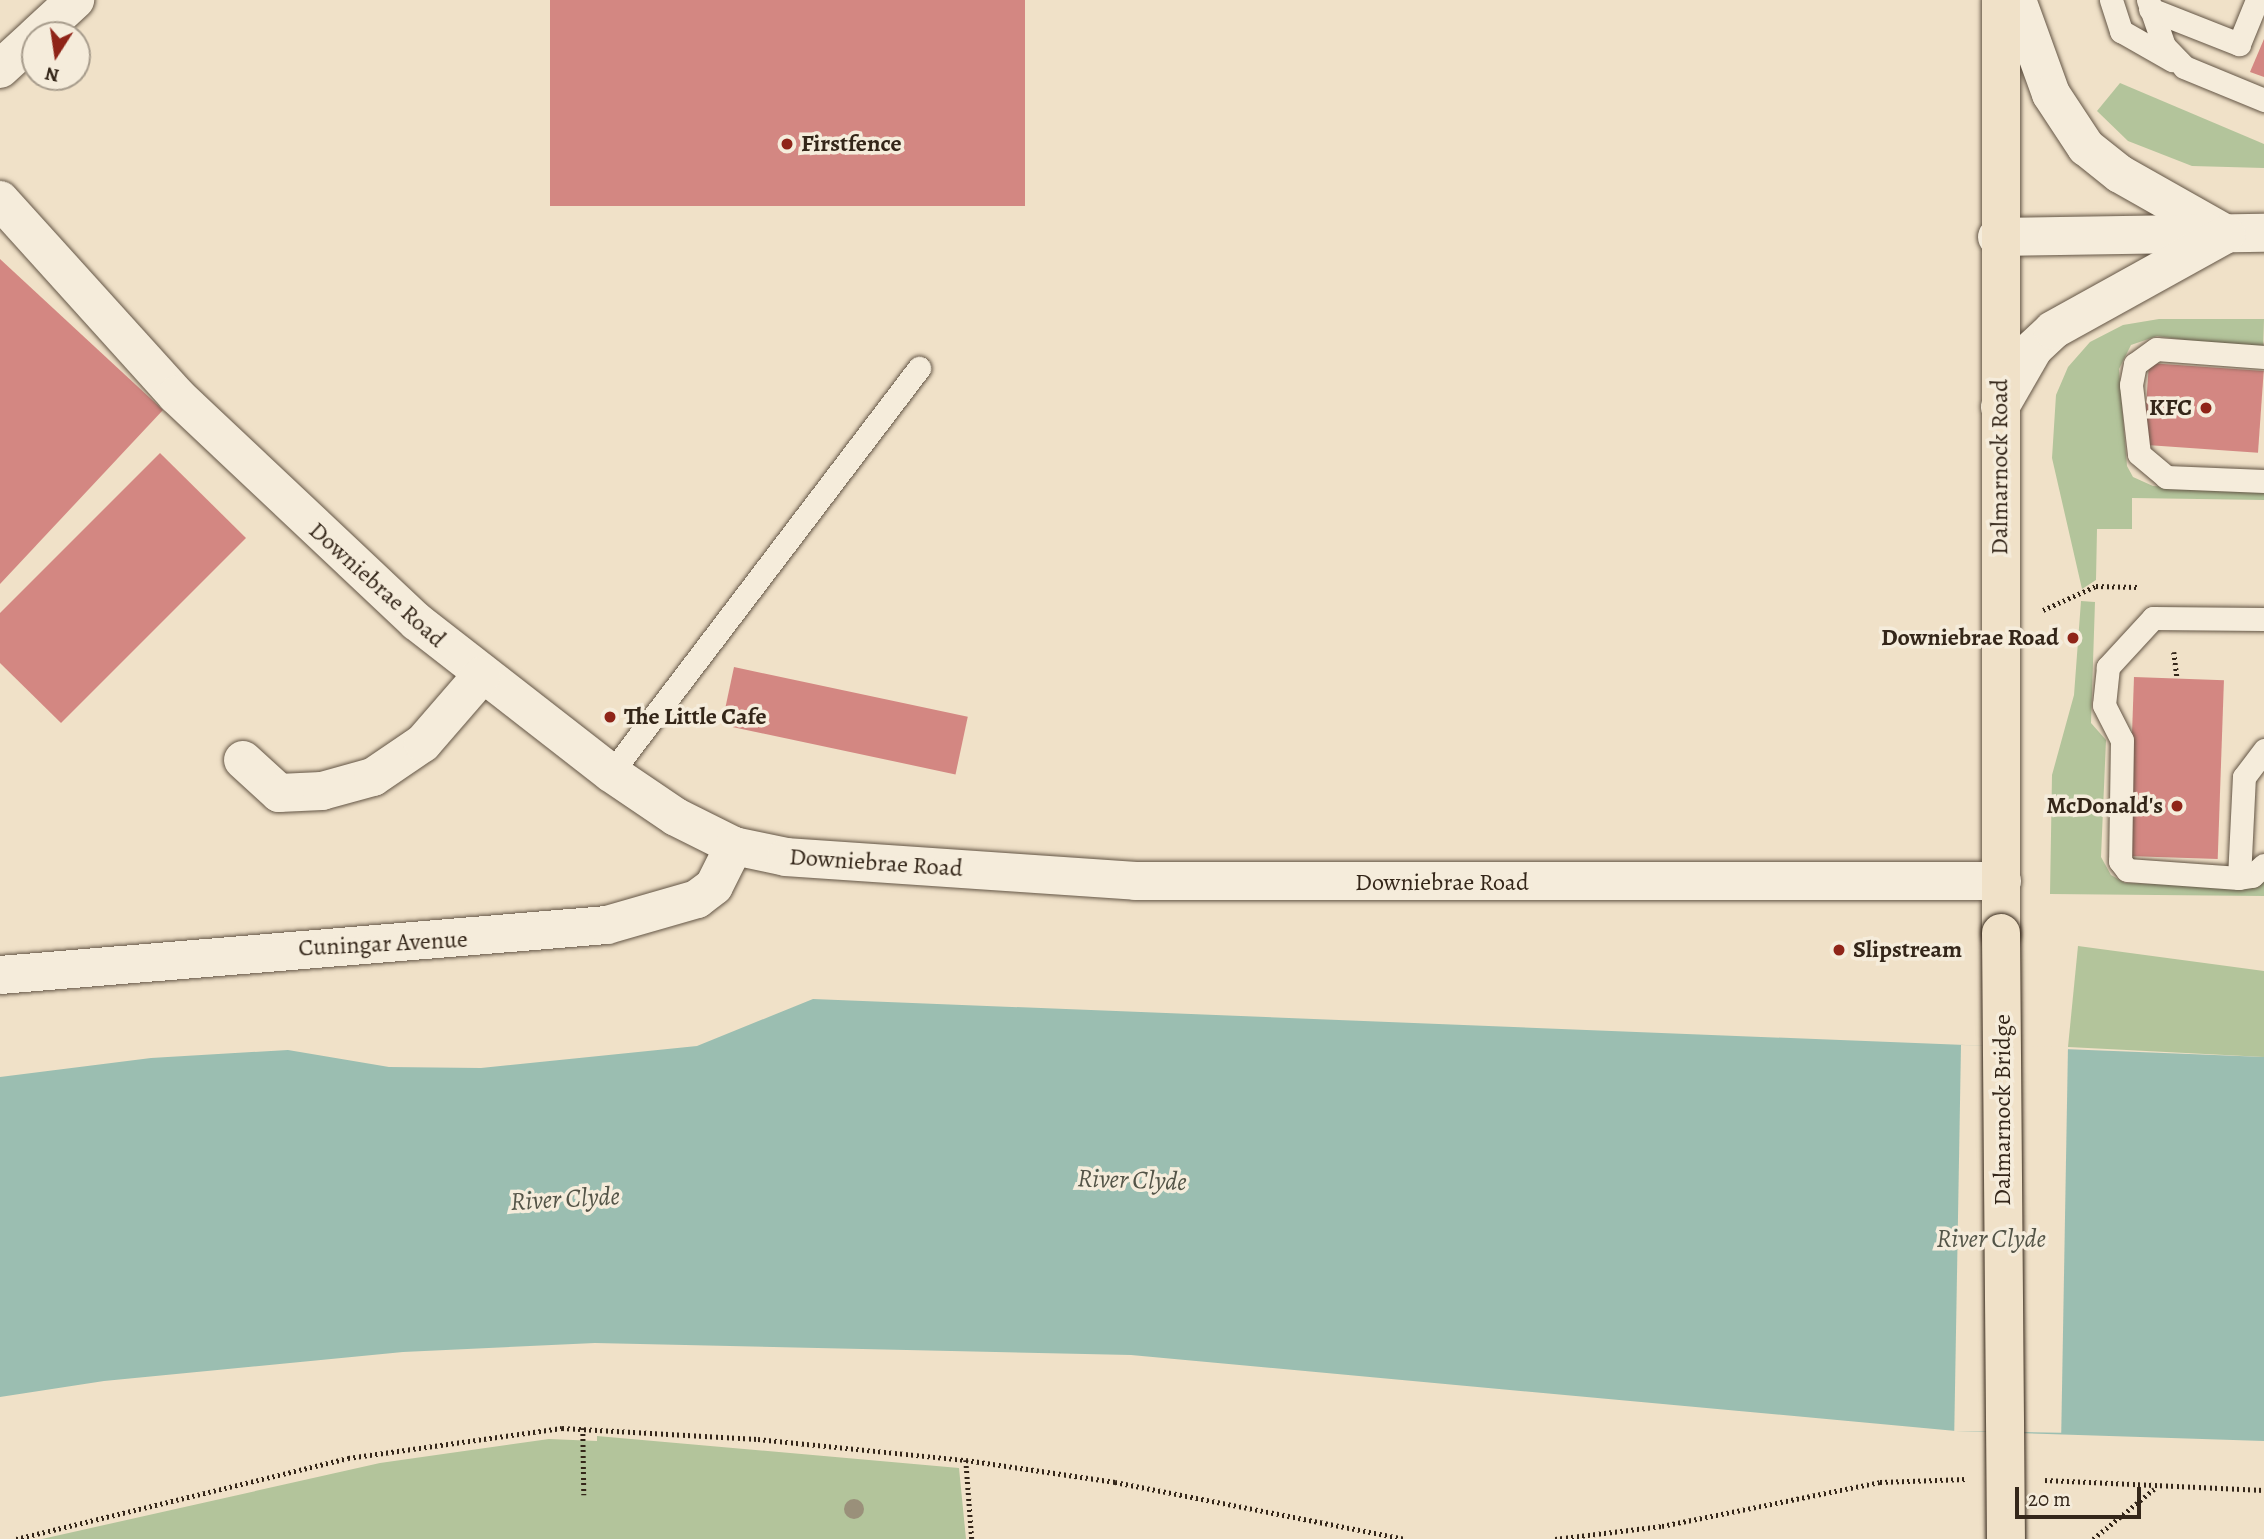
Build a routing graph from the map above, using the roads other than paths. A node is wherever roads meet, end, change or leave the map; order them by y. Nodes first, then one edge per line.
1 (75, 0) edge
2 (2001, 0) edge
3 (2017, 0) edge
4 (2111, 0) edge
5 (2257, 0) edge
6 (2149, 5) edge
7 (52, 21) edge
8 (21, 50) edge
9 (2183, 67) junction
10 (0, 69) edge
11 (2264, 100) edge
12 (0, 201) edge
13 (2264, 233) edge
14 (2226, 234) junction
15 (1997, 237) junction
16 (2264, 358) edge
17 (919, 368) dead end
18 (2000, 407) junction
19 (2264, 481) edge
20 (2264, 619) edge
21 (481, 676) junction
22 (2264, 750) edge
23 (243, 760) dead end
24 (611, 773) junction
25 (734, 846) junction
26 (2264, 865) edge
27 (2239, 877) junction
28 (2002, 881) junction
29 (2001, 933) joint
30 (0, 975) edge
31 (2006, 1539) edge

1 - 7 street
2 - 15 main road, Dalmarnock Road
3 - 14 street
4 - 9 lane
5 - 6 lane
6 - 9 lane
8 - 10 street
9 - 11 lane
12 - 21 street, Downiebrae Road
13 - 14 street
14 - 15 street
14 - 18 street
15 - 18 main road, Dalmarnock Road
16 - 19 lane
17 - 24 lane
18 - 28 main road, Dalmarnock Road
20 - 27 lane
21 - 23 street
21 - 24 street, Downiebrae Road
22 - 27 lane
24 - 25 street, Downiebrae Road
25 - 28 street, Downiebrae Road
25 - 30 street, Cuningar Avenue
26 - 27 lane
28 - 29 main road, Dalmarnock Road
29 - 31 main road, Dalmarnock Bridge, bridge

